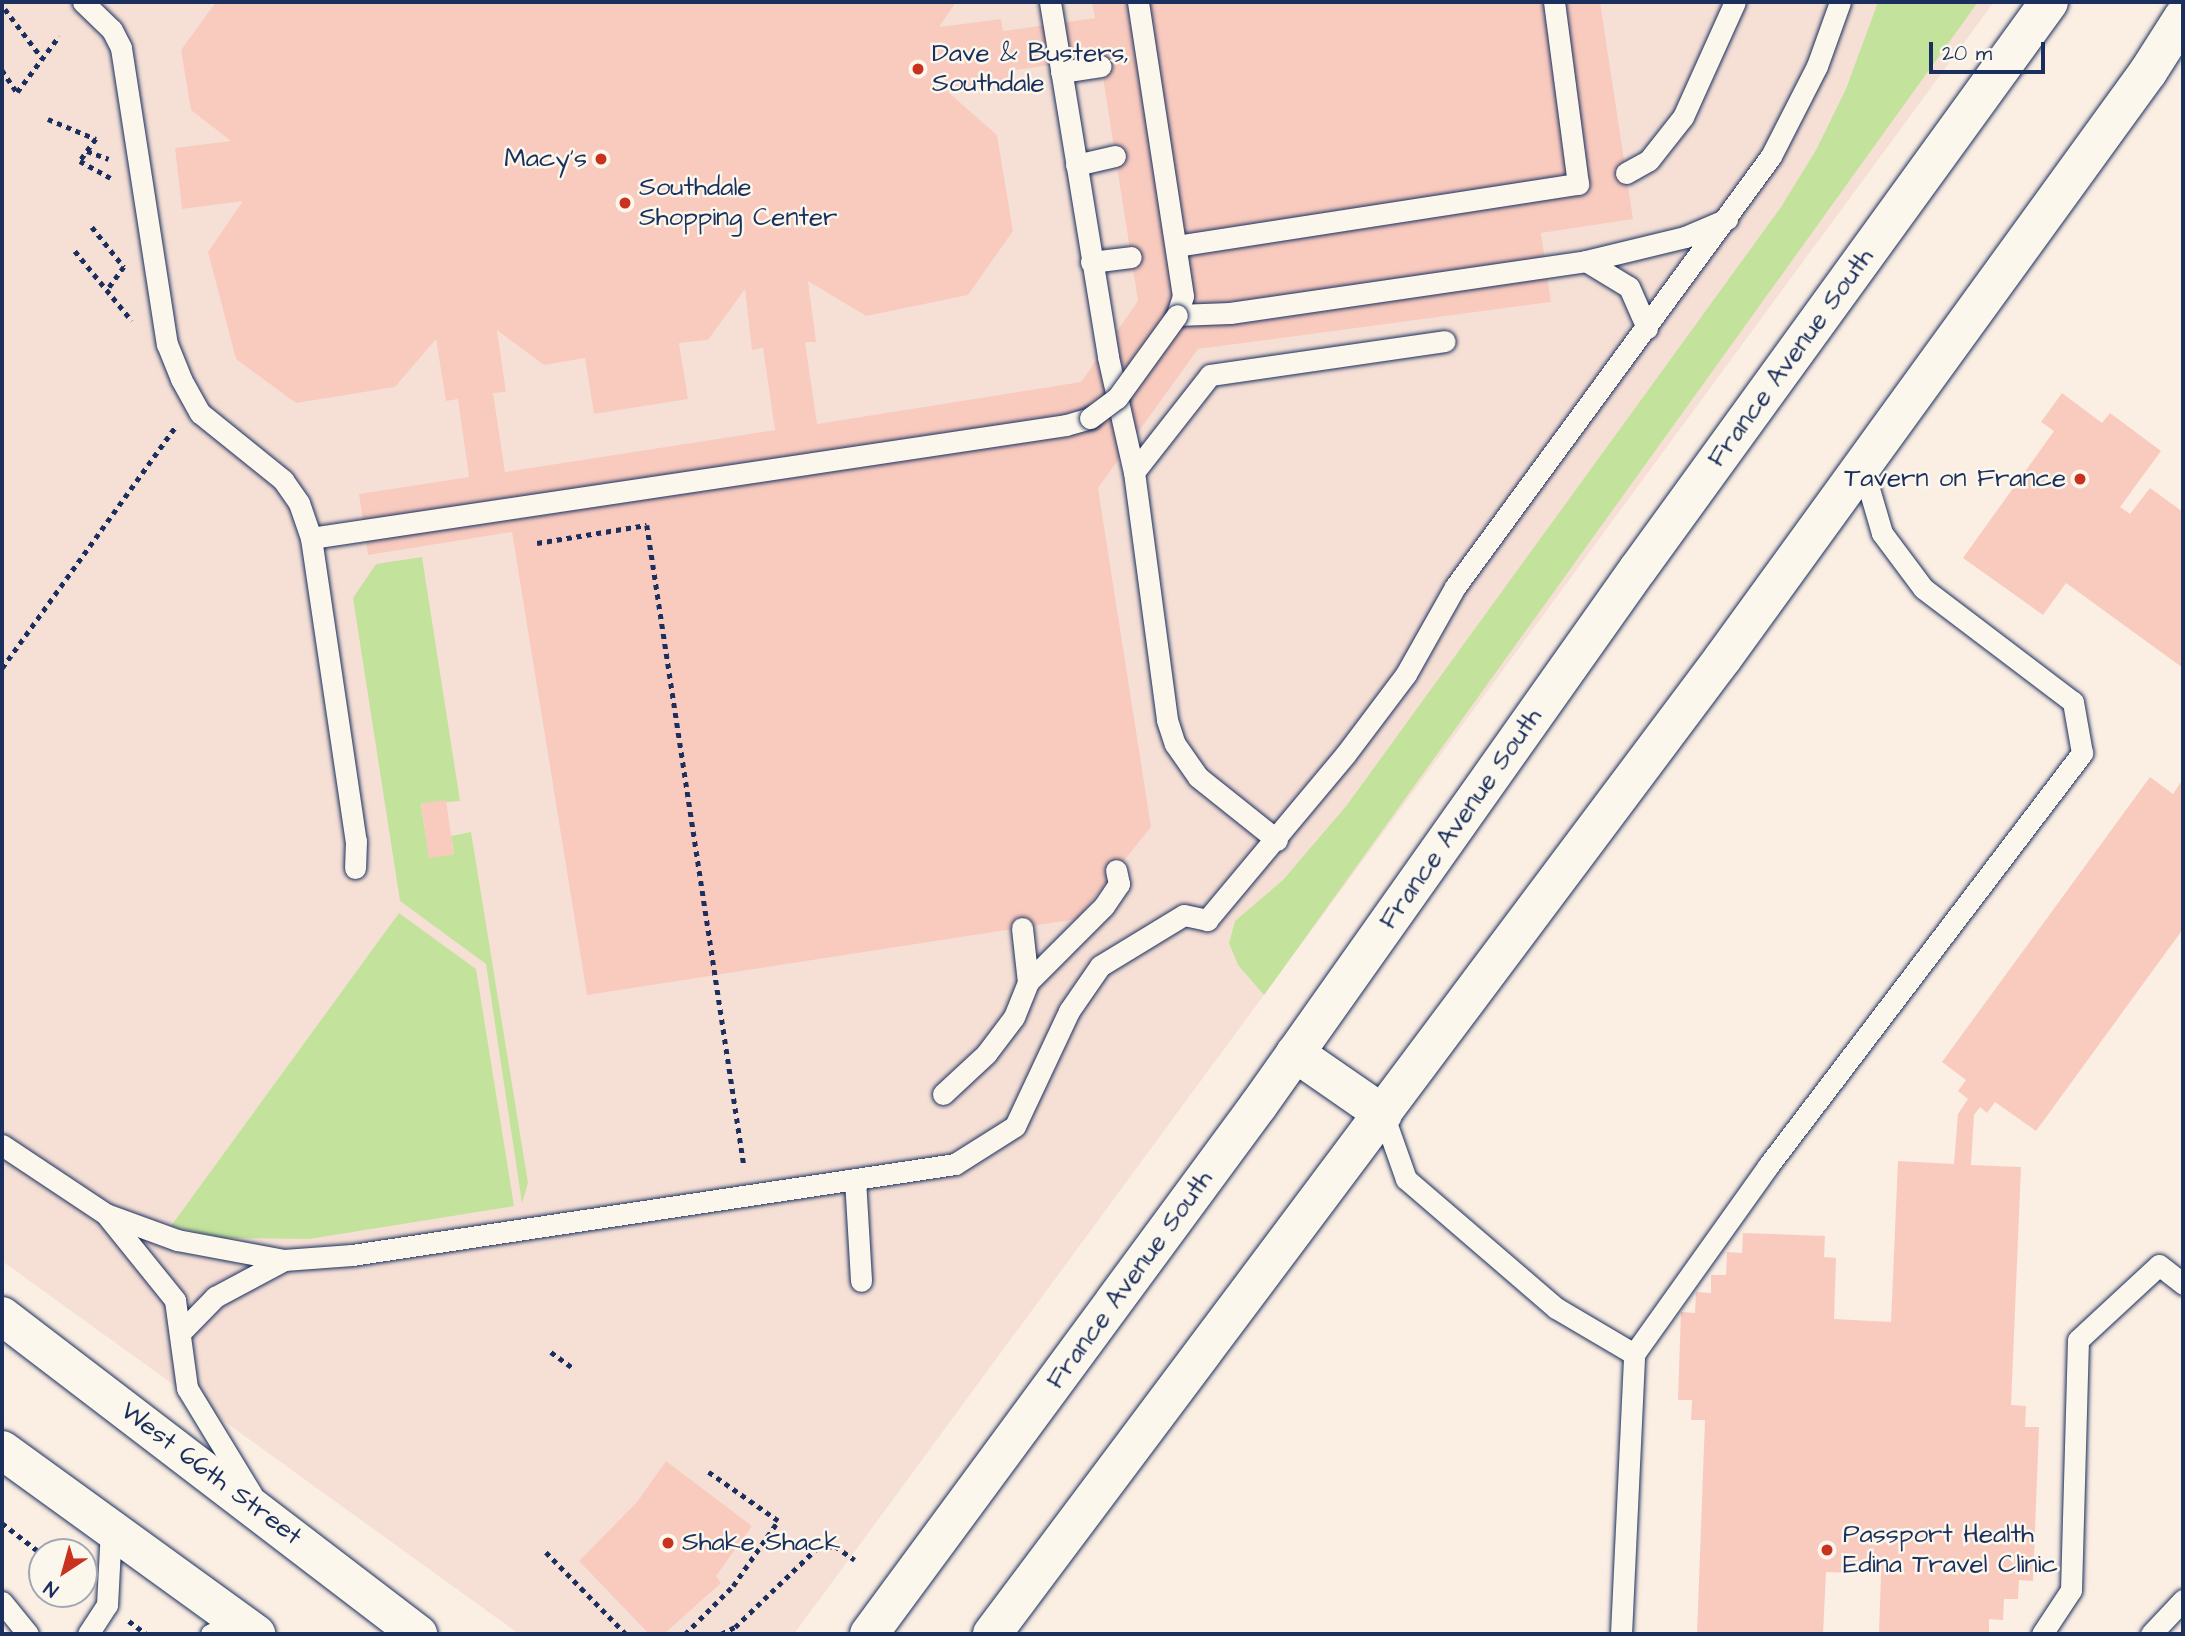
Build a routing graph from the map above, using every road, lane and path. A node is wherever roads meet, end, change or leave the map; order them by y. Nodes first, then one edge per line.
1 (83, 2) edge
2 (1050, 2) edge
3 (1138, 2) edge
4 (1554, 2) edge
5 (1735, 2) edge
6 (1840, 2) edge
7 (2049, 2) edge
8 (5, 9) dead end
9 (2183, 17) edge
10 (59, 36) dead end
11 (42, 58) junction
12 (1101, 65) dead end
13 (2, 70) edge
14 (1061, 72) junction
15 (48, 119) dead end
16 (88, 151) junction
17 (1115, 156) dead end
18 (110, 159) dead end
19 (1076, 165) junction
20 (1626, 173) dead end
21 (114, 180) dead end
22 (1727, 219) junction
23 (92, 227) dead end
24 (1176, 246) junction
25 (75, 251) dead end
26 (1131, 257) dead end
27 (1586, 261) junction
28 (1091, 262) junction
29 (107, 289) junction
30 (1177, 315) junction
31 (1647, 328) junction
32 (140, 331) dead end
33 (1445, 341) dead end
34 (175, 427) dead end
35 (1863, 465) junction
36 (1134, 472) junction
37 (311, 538) junction
38 (537, 543) dead end
39 (2, 668) edge
40 (1277, 840) junction
41 (355, 867) dead end
42 (1116, 870) dead end
43 (1022, 928) dead end
44 (1028, 982) junction
45 (1295, 1053) junction
46 (943, 1094) dead end
47 (1383, 1114) junction
48 (2, 1145) edge
49 (744, 1166) dead end
50 (855, 1179) junction
51 (106, 1214) junction
52 (284, 1260) junction
53 (861, 1282) dead end
54 (2183, 1284) edge
55 (2, 1315) edge
56 (181, 1332) junction
57 (551, 1352) dead end
58 (1633, 1354) junction
59 (573, 1369) dead end
60 (2, 1450) edge
61 (709, 1472) dead end
62 (265, 1514) junction
63 (2, 1523) edge
64 (111, 1529) junction
65 (28, 1543) edge
66 (546, 1552) dead end
67 (855, 1560) dead end
68 (2183, 1601) edge
69 (2, 1602) edge
70 (236, 1631) edge
71 (689, 1633) edge
72 (28, 1634) edge
73 (88, 1634) edge
74 (418, 1634) edge
75 (626, 1634) edge
76 (722, 1634) edge
77 (869, 1634) edge
78 (992, 1634) edge
79 (1620, 1634) edge
80 (2042, 1634) edge
81 (2151, 1634) edge

1 - 37 lane
2 - 14 lane
3 - 24 lane
4 - 24 lane
5 - 20 lane
6 - 22 lane
7 - 45 main road, France Avenue South
8 - 11 path
9 - 35 main road
10 - 11 path
11 - 13 path
12 - 14 lane
14 - 19 lane
15 - 16 path
16 - 18 path
16 - 21 path
17 - 19 lane
19 - 28 lane
22 - 27 lane
22 - 31 lane
23 - 29 path
24 - 30 lane
25 - 29 path
26 - 28 lane
27 - 30 lane
27 - 31 lane
28 - 36 lane
29 - 32 path
30 - 37 lane, bridge
31 - 40 lane
33 - 36 lane
34 - 39 path
35 - 47 main road
35 - 58 lane
36 - 40 lane
37 - 41 lane
38 - 49 path
40 - 50 lane
42 - 44 lane
43 - 44 lane
44 - 46 lane
45 - 47 main road
45 - 77 main road, France Avenue South
47 - 58 lane
47 - 78 main road
48 - 51 lane
50 - 52 lane
50 - 53 lane
51 - 52 lane
51 - 56 lane
52 - 56 lane
54 - 80 lane
55 - 62 main road, West 66th Street
56 - 62 lane
57 - 59 path
58 - 79 lane
60 - 64 main road
61 - 71 path
62 - 74 main road, West 66th Street
63 - 65 path
64 - 70 main road
64 - 73 lane
66 - 75 path
67 - 76 path
68 - 81 lane
69 - 72 lane

